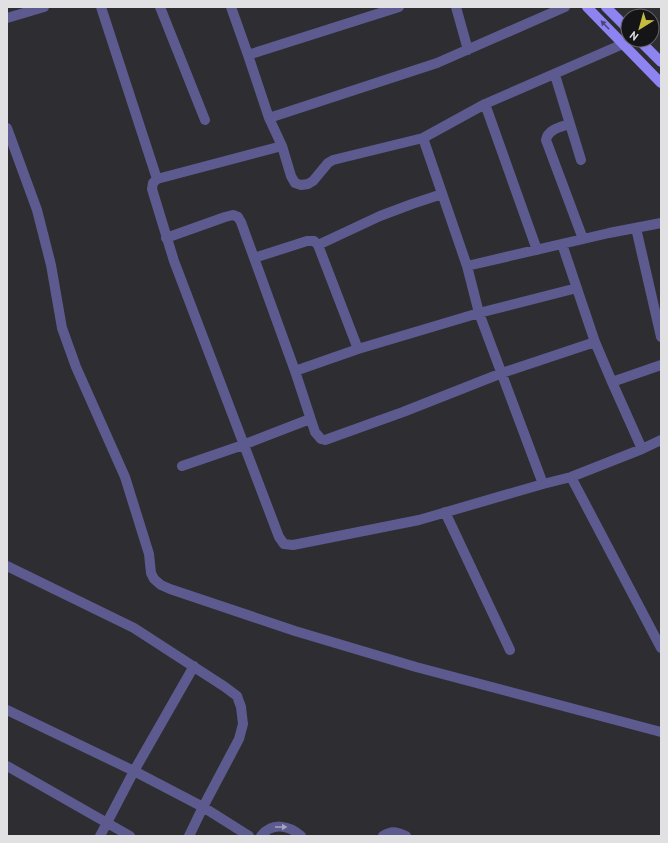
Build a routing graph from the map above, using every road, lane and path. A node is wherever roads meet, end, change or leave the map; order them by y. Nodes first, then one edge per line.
1 (44, 7) edge
2 (101, 7) edge
3 (160, 7) edge
4 (231, 7) edge
5 (399, 7) edge
6 (456, 7) edge
7 (565, 7) edge
8 (587, 7) edge
9 (606, 7) edge
10 (7, 18) edge
11 (620, 21) edge
12 (620, 41) edge
13 (620, 45) edge
14 (627, 48) edge
15 (647, 48) edge
16 (468, 50) junction
17 (248, 55) junction
18 (661, 62) edge
19 (555, 74) junction
20 (661, 84) edge
21 (485, 104) junction
22 (269, 118) junction
23 (205, 120) dead end
24 (570, 124) junction
25 (7, 128) edge
26 (423, 138) junction
27 (282, 146) junction
28 (581, 160) dead end
29 (157, 179) junction
30 (442, 194) junction
31 (661, 223) edge
32 (636, 228) junction
33 (166, 238) junction
34 (583, 239) junction
35 (562, 244) junction
36 (318, 245) junction
37 (537, 250) junction
38 (254, 258) junction
39 (468, 266) junction
40 (577, 288) junction
41 (479, 313) junction
42 (661, 337) edge
43 (595, 342) junction
44 (358, 349) junction
45 (661, 365) edge
46 (295, 371) junction
47 (502, 373) junction
48 (612, 382) junction
49 (310, 419) junction
50 (661, 440) edge
51 (243, 444) junction
52 (642, 449) junction
53 (182, 466) dead end
54 (571, 477) junction
55 (543, 484) junction
56 (445, 512) junction
57 (7, 566) edge
58 (661, 648) edge
59 (510, 650) dead end
60 (194, 666) junction
61 (7, 710) edge
62 (661, 732) edge
63 (7, 766) edge
64 (134, 771) junction
65 (203, 807) junction
66 (108, 823) junction
67 (100, 836) edge
68 (130, 836) edge
69 (189, 836) edge
70 (249, 836) edge
71 (260, 836) edge
72 (301, 836) edge
73 (383, 836) edge
74 (406, 836) edge

1 - 10 street
2 - 29 street
3 - 23 street
4 - 17 street
5 - 17 street
6 - 16 street
7 - 16 street
12 -> 8 main road
9 - 11 main road
13 - 19 street
14 - 20 main road
15 - 18 main road
16 - 22 street
17 - 22 street
19 - 21 street
19 - 24 street
21 - 26 street
21 - 37 street
22 - 27 street
24 - 28 street
24 - 34 street
25 - 62 street
26 - 27 street
26 - 30 street
27 - 29 street
29 - 33 street
30 - 36 street
30 - 39 street
31 - 32 street
32 - 34 street
32 - 42 street
33 - 38 street
33 - 51 street
34 - 35 street
35 - 37 street
35 - 40 street
36 - 38 street
36 - 44 street
37 - 39 street
38 - 46 street
39 - 41 street
40 - 41 street
40 - 43 street
41 - 44 street
41 - 47 street
43 - 47 street
43 - 48 street
44 - 46 street
45 - 48 street
46 - 49 street
47 - 49 street
47 - 55 street
48 - 52 street
49 - 51 street
50 - 52 street
51 - 53 street
51 - 56 street
52 - 54 street
54 - 55 street
54 - 58 street
55 - 56 street
56 - 59 street
57 - 60 street
60 - 64 street
60 - 65 street
61 - 64 street
63 - 66 street
64 - 65 street
64 - 66 street
65 - 69 street
65 - 70 street
66 - 67 street
66 - 68 street
71 -> 72 street
73 - 74 street

